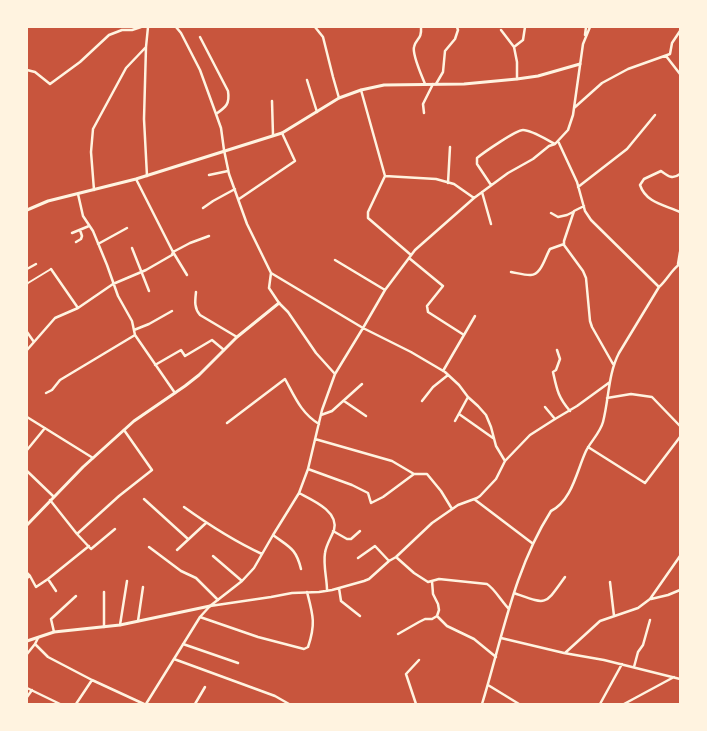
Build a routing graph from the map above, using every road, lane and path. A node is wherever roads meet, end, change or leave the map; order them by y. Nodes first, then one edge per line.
1 (141, 27) edge
2 (148, 27) edge
3 (176, 27) edge
4 (315, 27) edge
5 (421, 27) edge
6 (457, 27) edge
7 (525, 27) edge
8 (586, 27) edge
9 (590, 27) edge
10 (501, 30) dead end
11 (680, 30) edge
12 (200, 37) dead end
13 (585, 37) junction
14 (146, 47) junction
15 (514, 47) junction
16 (666, 56) junction
17 (580, 64) junction
18 (27, 70) edge
19 (680, 74) edge
20 (518, 79) junction
21 (307, 80) dead end
22 (425, 84) junction
23 (434, 84) junction
24 (362, 90) junction
25 (340, 98) junction
26 (272, 101) dead end
27 (574, 109) junction
28 (317, 112) junction
29 (424, 113) dead end
30 (216, 114) junction
31 (655, 115) dead end
32 (282, 132) junction
33 (273, 135) junction
34 (556, 143) junction
35 (450, 147) dead end
36 (224, 150) junction
37 (228, 171) junction
38 (680, 174) edge
39 (209, 175) dead end
40 (147, 176) junction
41 (385, 176) junction
42 (136, 179) junction
43 (448, 183) junction
44 (491, 185) junction
45 (578, 187) junction
46 (235, 189) junction
47 (94, 190) junction
48 (482, 192) junction
49 (78, 194) junction
50 (474, 198) junction
51 (238, 199) junction
52 (584, 206) junction
53 (203, 208) dead end
54 (27, 210) edge
55 (574, 211) junction
56 (680, 212) edge
57 (550, 213) dead end
58 (491, 224) dead end
59 (89, 226) junction
60 (127, 228) dead end
61 (80, 230) junction
62 (72, 233) dead end
63 (209, 236) dead end
64 (76, 242) dead end
65 (98, 244) junction
66 (564, 244) junction
67 (132, 248) dead end
68 (680, 252) edge
69 (173, 254) junction
70 (411, 255) junction
71 (409, 258) junction
72 (334, 260) dead end
73 (36, 264) dead end
74 (679, 264) edge
75 (27, 269) edge
76 (51, 269) joint
77 (141, 272) junction
78 (511, 272) dead end
79 (272, 273) junction
80 (187, 275) dead end
81 (27, 283) edge
82 (113, 284) junction
83 (659, 287) junction
84 (385, 290) junction
85 (149, 291) dead end
86 (196, 292) dead end
87 (278, 303) junction
88 (78, 308) junction
89 (172, 311) dead end
90 (475, 316) dead end
91 (363, 328) junction
92 (134, 330) junction
93 (27, 332) edge
94 (135, 335) junction
95 (464, 335) junction
96 (237, 337) junction
97 (34, 342) junction
98 (27, 350) edge
99 (224, 350) junction
100 (557, 350) dead end
101 (613, 364) junction
102 (155, 365) junction
103 (443, 370) junction
104 (334, 374) junction
105 (448, 375) junction
106 (610, 382) junction
107 (362, 384) dead end
108 (46, 393) dead end
109 (175, 393) junction
110 (468, 397) junction
111 (607, 398) junction
112 (344, 401) junction
113 (422, 401) dead end
114 (545, 407) dead end
115 (570, 411) junction
116 (458, 414) junction
117 (321, 415) junction
118 (366, 416) dead end
119 (27, 417) edge
120 (555, 419) junction
121 (455, 421) dead end
122 (227, 422) dead end
123 (319, 424) junction
124 (680, 426) edge
125 (45, 428) junction
126 (124, 430) junction
127 (680, 437) edge
128 (494, 438) junction
129 (315, 439) junction
130 (588, 447) junction
131 (27, 450) edge
132 (93, 458) junction
133 (505, 461) junction
134 (308, 469) junction
135 (27, 471) edge
136 (414, 474) junction
137 (298, 493) junction
138 (53, 496) junction
139 (144, 499) dead end
140 (474, 499) junction
141 (50, 500) junction
142 (184, 507) dead end
143 (452, 509) junction
144 (206, 523) junction
145 (27, 525) edge
146 (115, 529) dead end
147 (333, 531) junction
148 (360, 531) dead end
149 (77, 534) junction
150 (273, 535) junction
151 (188, 539) junction
152 (532, 544) junction
153 (89, 546) junction
154 (149, 547) dead end
155 (177, 550) dead end
156 (262, 554) junction
157 (213, 556) dead end
158 (680, 556) edge
159 (396, 557) junction
160 (358, 558) dead end
161 (389, 561) junction
162 (301, 569) dead end
163 (27, 573) edge
164 (28, 577) edge
165 (565, 577) dead end
166 (48, 579) junction
167 (127, 581) dead end
168 (242, 581) junction
169 (432, 581) junction
170 (610, 582) dead end
171 (143, 587) dead end
172 (339, 588) junction
173 (327, 590) junction
174 (680, 590) edge
175 (56, 591) dead end
176 (104, 592) dead end
177 (307, 592) junction
178 (514, 593) junction
179 (76, 596) dead end
180 (650, 599) junction
181 (218, 600) junction
182 (210, 606) junction
183 (509, 609) junction
184 (360, 616) dead end
185 (437, 616) junction
186 (614, 616) junction
187 (200, 617) junction
188 (650, 620) dead end
189 (138, 621) junction
190 (120, 625) junction
191 (104, 627) junction
192 (54, 632) junction
193 (398, 634) dead end
194 (38, 638) junction
195 (501, 638) junction
196 (27, 641) edge
197 (35, 644) junction
198 (183, 644) junction
199 (564, 653) junction
200 (27, 654) edge
201 (496, 657) junction
202 (174, 659) junction
203 (419, 660) dead end
204 (238, 663) dead end
205 (622, 664) junction
206 (634, 667) junction
207 (674, 677) junction
208 (680, 679) edge
209 (92, 680) junction
210 (488, 685) junction
211 (205, 687) dead end
212 (27, 688) edge
213 (32, 690) junction
214 (27, 697) edge
215 (625, 703) edge
216 (60, 704) edge
217 (76, 704) edge
218 (145, 704) edge
219 (194, 704) edge
220 (289, 704) edge
221 (416, 704) edge
222 (482, 704) edge
223 (519, 704) edge
224 (600, 704) edge
225 (630, 704) edge

1 - 18 street
2 - 14 street
3 - 30 street
4 - 25 street
5 - 22 street
6 - 23 street
7 - 15 street
8 - 13 street
9 - 13 street
10 - 15 street
11 - 16 street
12 - 30 street
13 - 17 street
14 - 40 street
14 - 47 street
15 - 20 street
16 - 19 street
16 - 27 street
17 - 20 street
17 - 27 street
20 - 23 street
21 - 28 street
22 - 23 street
22 - 24 street
23 - 29 street
24 - 25 street
24 - 41 street
25 - 28 street
26 - 33 street
27 - 34 street
28 - 32 street
30 - 36 street
31 - 45 street
32 - 33 street
32 - 51 street
33 - 36 street
34 - 44 street
34 - 44 street
34 - 45 street
35 - 43 street
36 - 37 street
36 - 40 street
37 - 39 street
37 - 46 street
38 - 56 street
40 - 42 street
41 - 43 street
41 - 70 street
42 - 47 street
42 - 69 street
43 - 50 street
44 - 48 street
45 - 52 street
46 - 51 street
46 - 53 street
47 - 49 street
48 - 50 street
48 - 58 street
49 - 54 street
49 - 59 street
50 - 70 street
51 - 79 street
52 - 55 street
52 - 83 street
55 - 57 street
55 - 66 street
59 - 61 street
59 - 65 street
60 - 65 street
61 - 62 street
61 - 64 street
63 - 69 street
65 - 82 street
66 - 78 street
66 - 101 street
67 - 77 street
68 - 74 street
69 - 77 street
69 - 80 street
70 - 71 street
71 - 84 street
71 - 95 street
72 - 84 street
73 - 75 street
74 - 83 street
76 - 81 street
76 - 88 street
77 - 82 street
77 - 85 street
79 - 87 street
79 - 91 street
82 - 88 street
82 - 92 street
83 - 101 street
84 - 91 street
86 - 96 street
87 - 96 street
87 - 104 street
88 - 97 street
89 - 92 street
90 - 95 street
91 - 103 street
91 - 104 street
92 - 94 street
93 - 97 street
94 - 102 street
94 - 108 street
95 - 103 street
96 - 99 street
97 - 98 street
99 - 102 street
99 - 109 street
100 - 115 street
101 - 106 street
102 - 109 street
103 - 105 street
104 - 117 street
105 - 110 street
105 - 113 street
106 - 111 street
106 - 115 street
107 - 112 street
109 - 126 street
110 - 116 street
110 - 128 street
111 - 124 street
111 - 130 street
112 - 117 street
112 - 118 street
114 - 120 street
115 - 120 street
116 - 121 street
116 - 128 street
117 - 123 street
119 - 125 street
120 - 133 street
122 - 123 street
123 - 129 street
125 - 131 street
125 - 132 street
126 - 132 street
126 - 149 street
127 - 130 street
128 - 133 street
129 - 134 street
129 - 136 street
130 - 152 street
132 - 138 street
133 - 140 street
134 - 136 street
134 - 137 street
135 - 138 street
136 - 143 street
137 - 147 street
137 - 150 street
138 - 141 street
139 - 151 street
140 - 143 street
140 - 152 street
141 - 145 street
141 - 149 street
142 - 144 street
143 - 159 street
144 - 151 street
144 - 156 street
146 - 153 street
147 - 148 street
147 - 173 street
149 - 153 street
150 - 156 street
150 - 162 street
151 - 155 street
152 - 178 street
153 - 166 street
154 - 181 street
156 - 168 street
157 - 168 street
158 - 180 street
159 - 161 street
159 - 169 street
160 - 161 street
161 - 172 street
163 - 164 street
164 - 166 street
165 - 178 street
166 - 175 street
167 - 190 street
168 - 181 street
169 - 183 street
169 - 185 street
170 - 186 street
171 - 189 street
172 - 173 street
172 - 184 street
173 - 177 street
174 - 180 street
176 - 191 street
177 - 182 street
177 - 187 street
178 - 183 street
179 - 192 street
180 - 186 street
181 - 182 street
182 - 187 street
182 - 189 street
183 - 195 street
185 - 193 street
185 - 201 street
186 - 199 street
187 - 198 street
188 - 206 street
189 - 190 street
190 - 191 street
191 - 192 street
192 - 194 street
194 - 196 street
194 - 197 street
195 - 199 street
195 - 201 street
197 - 200 street
197 - 209 street
198 - 202 street
198 - 204 street
199 - 205 street
201 - 210 street
202 - 218 street
202 - 220 street
203 - 221 street
205 - 206 street
205 - 224 street
206 - 207 street
207 - 208 street
207 - 215 street
209 - 217 street
209 - 218 street
210 - 222 street
210 - 223 street
211 - 219 street
212 - 213 street
213 - 214 street
213 - 216 street
215 - 225 street

